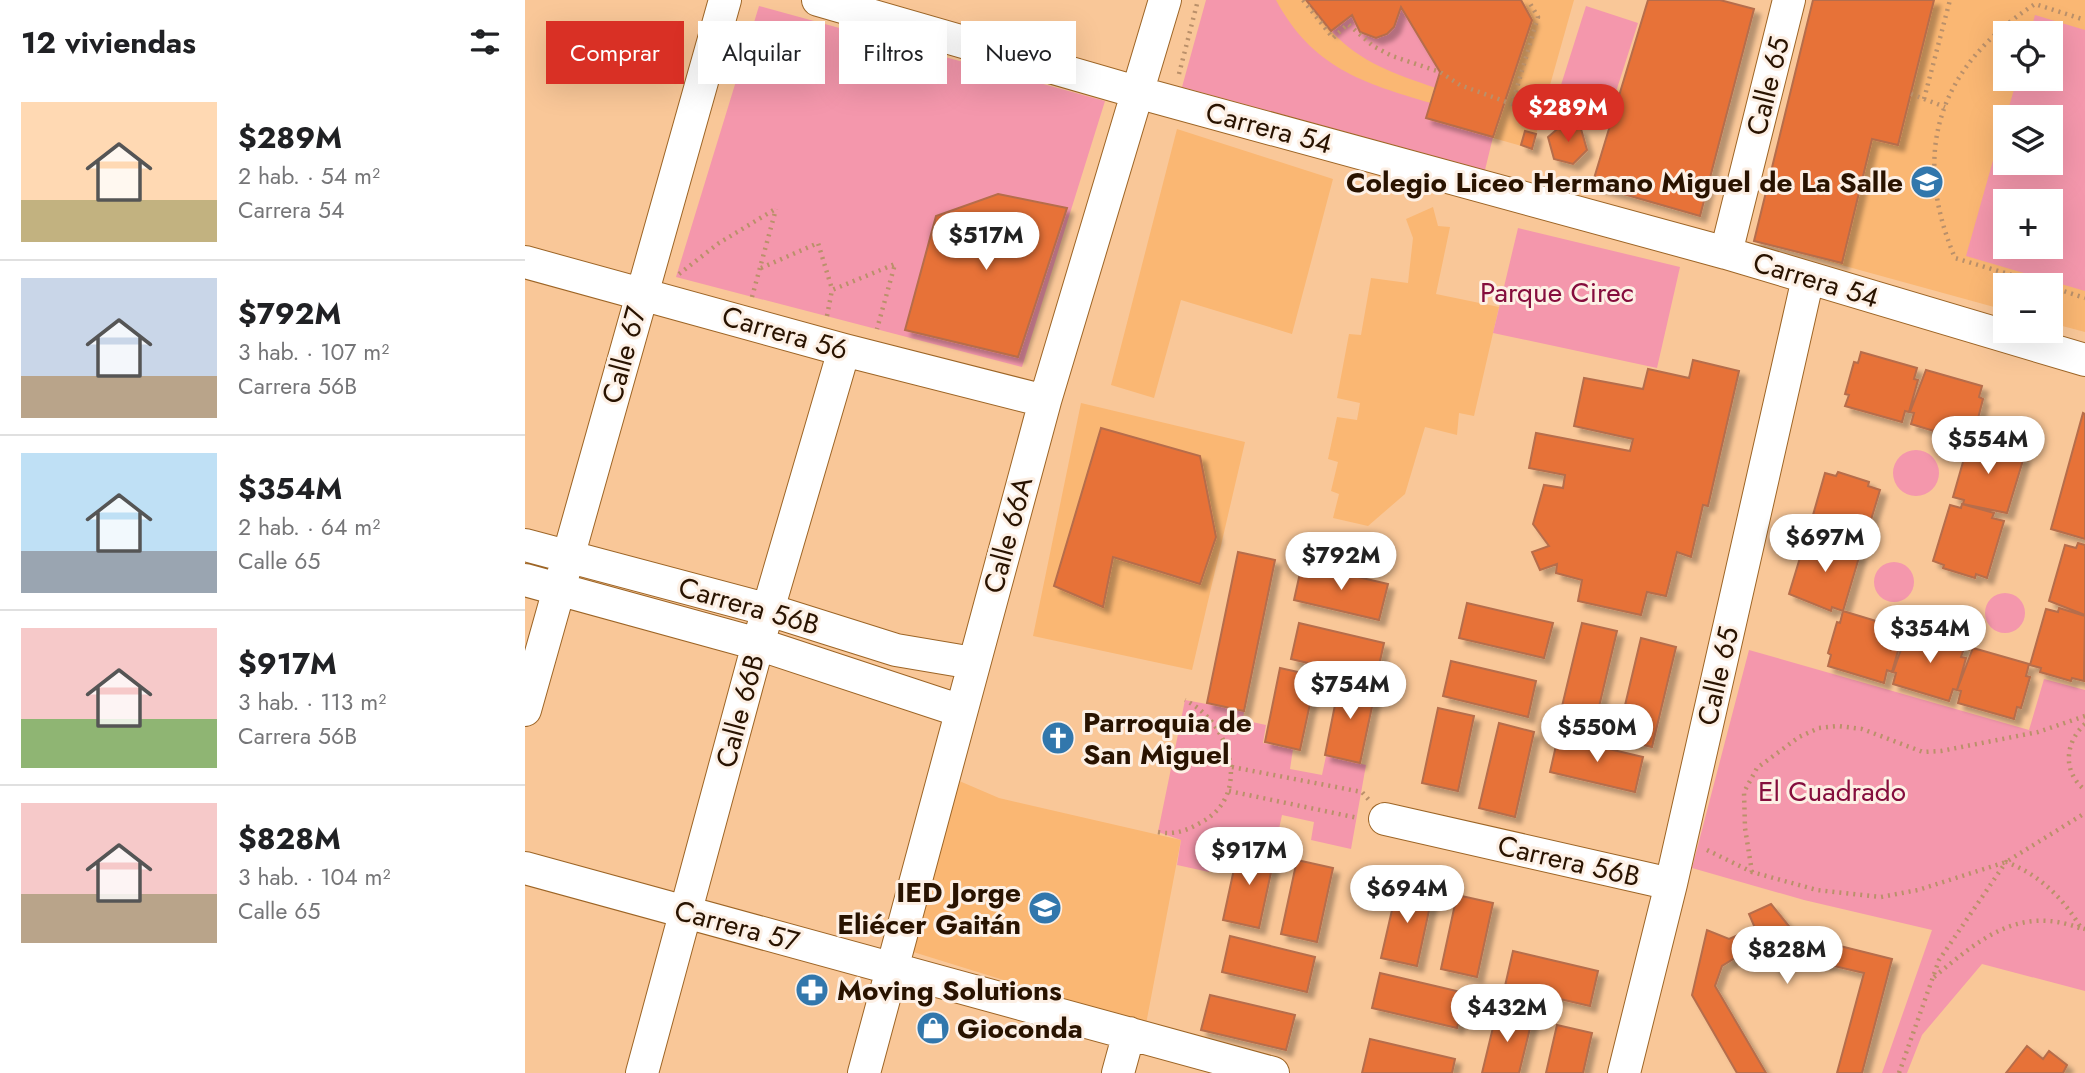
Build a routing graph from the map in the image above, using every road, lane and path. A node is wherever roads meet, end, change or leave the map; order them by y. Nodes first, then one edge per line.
1 (725, 0) edge
2 (818, 0) edge
3 (1165, 0) edge
4 (1198, 0) edge
5 (1303, 0) edge
6 (1528, 0) edge
7 (1789, 0) edge
8 (1950, 0) edge
9 (2085, 20) edge
10 (1140, 93) junction
11 (1911, 94) dead end
12 (1924, 99) junction
13 (1172, 102) junction
14 (1945, 107) junction
15 (1726, 253) junction
16 (525, 262) edge
17 (761, 268) junction
18 (2005, 273) edge
19 (675, 277) dead end
20 (1808, 278) junction
21 (832, 290) junction
22 (2063, 291) edge
23 (641, 292) junction
24 (752, 297) dead end
25 (2085, 298) edge
26 (827, 316) dead end
27 (877, 329) dead end
28 (844, 350) junction
29 (2085, 360) edge
30 (1045, 401) junction
31 (525, 545) edge
32 (568, 557) junction
33 (525, 580) edge
34 (560, 590) junction
35 (769, 610) junction
36 (758, 644) junction
37 (973, 663) junction
38 (1185, 700) dead end
39 (525, 710) edge
40 (961, 711) junction
41 (2085, 716) edge
42 (2085, 724) edge
43 (1232, 767) junction
44 (2085, 790) edge
45 (1229, 791) junction
46 (1362, 792) dead end
47 (2085, 813) edge
48 (1371, 818) joint
49 (1158, 832) dead end
50 (1681, 838) junction
51 (2006, 862) junction
52 (525, 868) edge
53 (1752, 872) junction
54 (1671, 884) junction
55 (686, 912) junction
56 (2084, 929) edge
57 (892, 968) junction
58 (1933, 977) junction
59 (1129, 1033) junction
60 (642, 1073) edge
61 (864, 1073) edge
62 (1118, 1073) edge
63 (1273, 1073) edge
64 (1624, 1073) edge
65 (1899, 1073) edge

1 - 23 street, Calle 67
2 - 10 street, Carrera 54
3 - 10 street, Calle 66A
4 - 13 path
5 - 6 path
7 - 15 street, Calle 65
8 - 12 path
9 - 14 path
10 - 13 street, Carrera 54
10 - 30 street, Calle 66A
11 - 12 path
12 - 14 path
13 - 15 street, Carrera 54
14 - 18 path
15 - 20 street, Carrera 54
16 - 23 street, Carrera 56
17 - 19 path
17 - 21 path
17 - 24 path
20 - 29 street, Carrera 54
20 - 50 street, Calle 65
21 - 26 path
21 - 27 path
22 - 25 path
23 - 28 street, Carrera 56
23 - 32 street, Calle 67
28 - 30 street, Carrera 56
28 - 35 street, Calle 66B
30 - 37 street, Calle 66A
31 - 32 street, Carrera 56B
32 - 34 street, Calle 67
32 - 35 street, Carrera 56B
33 - 34 street, Carrera 56B
34 - 36 street, Carrera 56B
34 - 39 street, Calle 67
35 - 36 street, Calle 66B
35 - 37 street, Carrera 56B
36 - 40 street, Carrera 56B
36 - 55 street, Calle 66B
37 - 40 street, Calle 66A
38 - 43 path
40 - 57 street, Calle 66A
41 - 53 path
42 - 44 path
43 - 45 path
43 - 46 path
45 - 48 path
45 - 49 path
47 - 51 path
48 - 54 street, Carrera 56B
50 - 53 path
50 - 54 street, Calle 65
51 - 53 path
51 - 56 path
51 - 58 path
52 - 55 street, Carrera 57
54 - 64 street, Calle 65
55 - 57 street, Carrera 57
55 - 60 street, Calle 66B
56 - 58 path
57 - 59 street, Carrera 57
57 - 61 street, Calle 66A
58 - 65 path
59 - 62 street
59 - 63 street, Carrera 57

